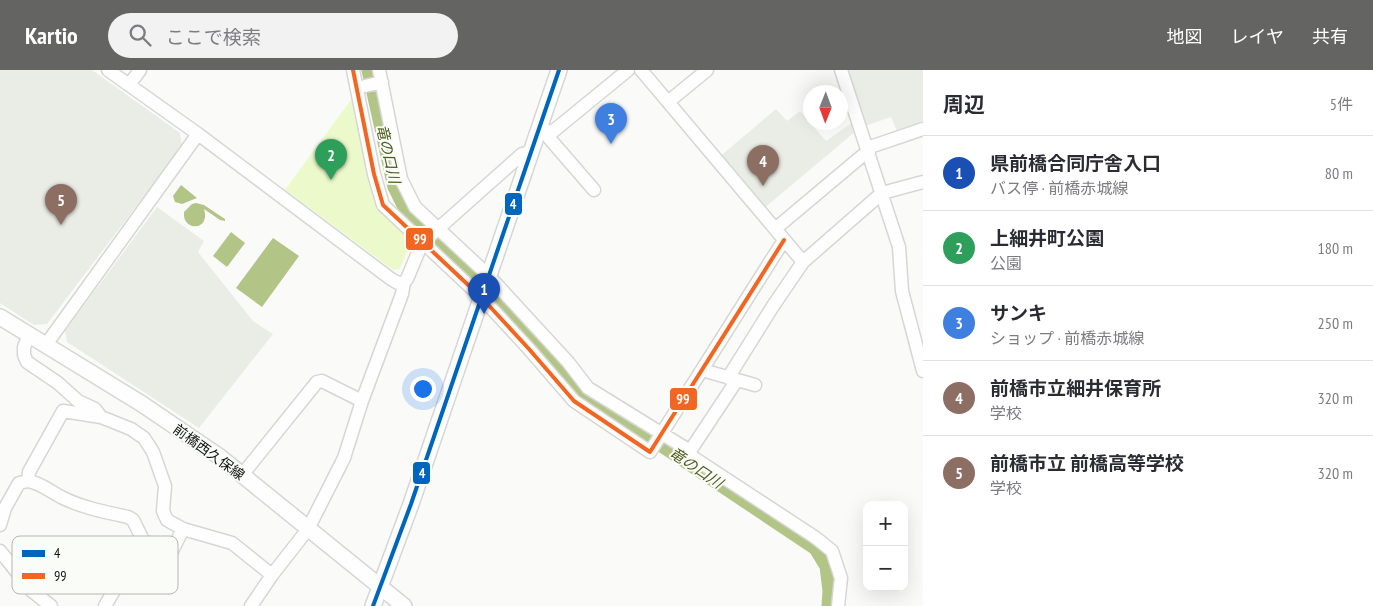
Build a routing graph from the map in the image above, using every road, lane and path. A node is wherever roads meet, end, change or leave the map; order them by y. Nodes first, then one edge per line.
1 (108, 70) edge
2 (140, 70) edge
3 (353, 70) edge
4 (392, 70) edge
5 (559, 70) edge
6 (628, 70) edge
7 (641, 70) edge
8 (707, 70) edge
9 (842, 70) edge
10 (381, 79) edge
11 (129, 85) junction
12 (365, 86) dead end
13 (668, 102) junction
14 (923, 129) edge
15 (546, 130) junction
16 (198, 134) junction
17 (868, 151) junction
18 (531, 152) junction
19 (923, 182) edge
20 (594, 190) dead end
21 (882, 193) junction
22 (437, 229) junction
23 (775, 229) junction
24 (784, 240) junction
25 (422, 243) junction
26 (803, 262) junction
27 (488, 278) junction
28 (404, 282) junction
29 (481, 296) junction
30 (0, 317) edge
31 (29, 336) junction
32 (45, 346) junction
33 (702, 370) junction
34 (923, 371) edge
35 (732, 379) junction
36 (755, 385) dead end
37 (362, 401) junction
38 (101, 417) junction
39 (660, 435) junction
40 (690, 451) junction
41 (242, 475) junction
42 (28, 481) junction
43 (2, 507) edge
44 (0, 525) edge
45 (183, 529) junction
46 (308, 529) junction
47 (141, 536) edge
48 (178, 540) edge
49 (0, 551) edge
50 (12, 566) edge
51 (272, 575) junction
52 (379, 588) junction
53 (36, 594) edge
54 (112, 594) edge
55 (51, 606) edge
56 (105, 606) edge
57 (251, 606) edge
58 (373, 606) edge
59 (404, 606) edge
60 (838, 606) edge

1 - 11 street
2 - 11 street
3 - 25 street
4 - 10 street
5 - 15 main road
6 - 15 street
7 - 13 street
8 - 13 street
9 - 17 street
10 - 12 street
10 - 22 street
11 - 16 street
13 - 23 street
14 - 17 street
15 - 18 main road
15 - 20 street
16 - 28 street
16 - 32 street
17 - 21 street
17 - 23 street
18 - 22 street
18 - 27 main road
19 - 21 street
21 - 26 street
21 - 34 street
22 - 25 street
22 - 27 street
23 - 24 street
24 - 26 street
24 - 33 street
25 - 28 street
25 - 29 street
26 - 35 street
27 - 29 main road
27 - 39 street
28 - 37 street
29 - 39 street
29 - 52 main road
30 - 31 main road, 前橋西久保線
31 - 32 main road, 前橋西久保線
31 - 38 street
32 - 41 main road, 前橋西久保線
33 - 35 street
33 - 39 street
35 - 36 street
35 - 40 street
37 - 41 street
37 - 46 street
38 - 42 street
38 - 45 street
39 - 40 street
40 - 60 street
41 - 46 main road, 前橋西久保線
42 - 43 street
42 - 47 street
43 - 44 street
45 - 48 street
45 - 51 street
46 - 51 street
46 - 52 main road, 前橋西久保線
49 - 50 street
51 - 57 street
52 - 58 main road
52 - 59 main road, 前橋西久保線
53 - 55 street
54 - 56 street

